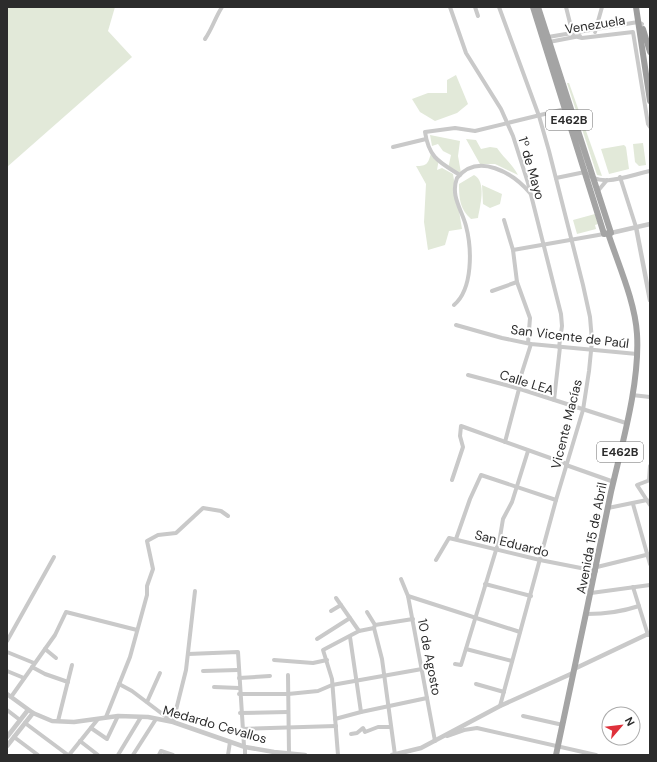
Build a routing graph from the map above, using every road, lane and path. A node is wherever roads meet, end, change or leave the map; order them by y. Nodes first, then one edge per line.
1 (222, 7) edge
2 (450, 7) edge
3 (475, 7) edge
4 (499, 7) edge
5 (533, 7) edge
6 (538, 7) edge
7 (566, 7) edge
8 (602, 7) edge
9 (636, 7) edge
10 (640, 7) edge
11 (478, 16) dead end
12 (640, 24) junction
13 (596, 32) junction
14 (574, 36) junction
15 (205, 39) dead end
16 (549, 39) junction
17 (650, 52) edge
18 (650, 63) edge
19 (645, 70) junction
20 (650, 101) edge
21 (565, 109) junction
22 (539, 116) junction
23 (507, 124) junction
24 (650, 127) edge
25 (426, 139) junction
26 (393, 147) dead end
27 (650, 171) edge
28 (585, 172) junction
29 (460, 175) junction
30 (620, 177) junction
31 (556, 178) junction
32 (593, 179) junction
33 (607, 180) junction
34 (597, 191) junction
35 (530, 193) junction
36 (594, 201) junction
37 (504, 220) dead end
38 (650, 224) edge
39 (636, 227) junction
40 (608, 233) junction
41 (572, 241) junction
42 (543, 245) junction
43 (513, 250) junction
44 (517, 282) junction
45 (492, 291) dead end
46 (650, 300) edge
47 (454, 305) dead end
48 (456, 325) dead end
49 (529, 343) junction
50 (560, 347) junction
51 (591, 350) junction
52 (637, 354) junction
53 (468, 375) dead end
54 (518, 389) junction
55 (632, 394) junction
56 (650, 397) edge
57 (554, 400) junction
58 (583, 410) junction
59 (626, 423) junction
60 (505, 442) junction
61 (528, 451) junction
62 (566, 465) junction
63 (650, 466) edge
64 (452, 480) dead end
65 (649, 480) edge
66 (614, 482) junction
67 (517, 487) junction
68 (556, 500) junction
69 (646, 500) junction
70 (633, 504) junction
71 (650, 505) edge
72 (608, 508) junction
73 (228, 516) dead end
74 (456, 539) junction
75 (496, 550) junction
76 (649, 554) edge
77 (54, 557) dead end
78 (436, 560) dead end
79 (540, 560) junction
80 (650, 564) edge
81 (596, 569) junction
82 (401, 579) dead end
83 (486, 584) junction
84 (650, 585) edge
85 (633, 588) junction
86 (195, 591) dead end
87 (591, 593) junction
88 (408, 596) junction
89 (531, 596) junction
90 (336, 598) dead end
91 (341, 605) junction
92 (639, 606) junction
93 (331, 611) dead end
94 (367, 612) dead end
95 (587, 614) junction
96 (350, 618) junction
97 (475, 618) junction
98 (413, 619) junction
99 (374, 627) junction
100 (137, 630) junction
101 (359, 631) junction
102 (520, 632) junction
103 (9, 634) edge
104 (649, 634) edge
105 (350, 637) junction
106 (317, 640) dead end
107 (7, 641) edge
108 (45, 649) junction
109 (466, 649) junction
110 (7, 652) edge
111 (188, 654) junction
112 (56, 658) dead end
113 (274, 660) dead end
114 (327, 660) junction
115 (512, 661) junction
116 (455, 664) dead end
117 (33, 665) junction
118 (72, 665) dead end
119 (422, 668) junction
120 (238, 670) junction
121 (7, 671) edge
122 (203, 671) dead end
123 (574, 671) junction
124 (160, 673) dead end
125 (288, 675) dead end
126 (270, 676) dead end
127 (384, 676) junction
128 (24, 678) junction
129 (238, 678) junction
130 (356, 681) junction
131 (68, 682) junction
132 (119, 684) junction
133 (476, 684) dead end
134 (332, 685) junction
135 (214, 687) dead end
136 (239, 688) junction
137 (504, 692) junction
138 (239, 694) junction
139 (288, 694) junction
140 (9, 695) edge
141 (427, 698) junction
142 (148, 702) junction
143 (388, 705) junction
144 (500, 706) junction
145 (7, 710) edge
146 (30, 712) junction
147 (288, 712) junction
148 (361, 712) junction
149 (240, 713) junction
150 (118, 716) junction
151 (523, 716) dead end
152 (106, 717) junction
153 (141, 717) junction
154 (156, 718) junction
155 (98, 719) junction
156 (335, 719) junction
157 (475, 719) junction
158 (23, 721) junction
159 (58, 721) junction
160 (173, 722) junction
161 (562, 725) junction
162 (336, 726) junction
163 (391, 727) junction
164 (91, 728) junction
165 (289, 728) junction
166 (477, 728) junction
167 (242, 729) junction
168 (351, 734) dead end
169 (9, 735) edge
170 (436, 740) junction
171 (80, 741) junction
172 (230, 742) junction
173 (7, 746) edge
174 (245, 746) junction
175 (558, 746) junction
176 (267, 753) edge
177 (280, 754) edge
178 (289, 754) junction
179 (584, 754) edge
180 (38, 755) edge
181 (69, 755) edge
182 (98, 755) edge
183 (118, 755) edge
184 (133, 755) edge
185 (159, 755) edge
186 (173, 755) edge
187 (228, 755) edge
188 (245, 755) edge
189 (300, 755) edge
190 (305, 755) edge
191 (338, 755) edge
192 (394, 755) edge
193 (556, 755) edge
194 (596, 755) edge

1 - 15 street
2 - 23 street, 1º de Mayo
3 - 11 street
4 - 22 street, Vicente Macías
5 - 21 main road, Avenida 15 de Abril / E462B
6 - 16 main road, Avenida 15 de Abril / E462B
7 - 14 street
8 - 13 street
9 - 12 highway
10 - 12 highway
12 - 13 street, Venezuela
12 - 17 highway
12 - 19 highway
13 - 14 street, Venezuela
14 - 16 street, Venezuela
14 - 24 street
16 - 32 main road, Avenida 15 de Abril / E462B
18 - 19 highway
19 - 20 highway
21 - 22 street
21 - 28 main road, Avenida 15 de Abril / E462B
22 - 23 street
22 - 31 street, Vicente Macías
23 - 25 street
23 - 35 street, 1º de Mayo
25 - 26 street
25 - 29 street
27 - 30 street
28 - 31 street
28 - 32 street
28 - 36 main road, Avenida 15 de Abril / E462B
29 - 35 street
29 - 47 street
30 - 33 street
30 - 39 street
31 - 41 street, Vicente Macías
32 - 33 street
32 - 34 main road, Avenida 15 de Abril / E462B
33 - 34 street
34 - 36 street
34 - 40 main road, Avenida 15 de Abril / E462B
35 - 42 street, 1º de Mayo
36 - 40 main road, Avenida 15 de Abril / E462B
37 - 43 street
38 - 39 street
39 - 40 street
39 - 46 street
40 - 41 street
40 - 52 main road, Avenida 15 de Abril / E462B
41 - 42 street
41 - 51 street, Vicente Macías
42 - 43 street
42 - 50 street, 1º de Mayo
43 - 44 street
44 - 45 street
44 - 49 street
48 - 49 street, San Vicente de Paúl
49 - 50 street, San Vicente de Paúl
49 - 54 street
50 - 51 street, San Vicente de Paúl
50 - 57 street, 1º de Mayo
51 - 52 street, San Vicente de Paúl
51 - 58 street, Vicente Macías
52 - 55 main road, Avenida 15 de Abril / E462B
53 - 54 street, Calle LEA
54 - 57 street, Calle LEA
54 - 60 street
55 - 56 street
55 - 59 main road, Avenida 15 de Abril / E462B
57 - 58 street, Calle LEA
58 - 59 street, Calle LEA
58 - 62 street, Vicente Macías
59 - 66 main road, Avenida 15 de Abril / E462B
60 - 61 street
60 - 64 street
61 - 62 street
61 - 67 street
62 - 66 street
62 - 68 street, Vicente Macías
63 - 65 street
65 - 69 street
66 - 72 main road, Avenida 15 de Abril / E462B
67 - 68 street
67 - 74 street
67 - 75 street
68 - 79 street, Vicente Macías
69 - 70 street
69 - 71 street
70 - 72 street
70 - 76 street
72 - 81 main road, Avenida 15 de Abril / E462B
73 - 100 street
74 - 75 street, San Eduardo
74 - 78 street, San Eduardo
75 - 79 street, San Eduardo
75 - 83 street
76 - 80 street
76 - 81 street, San Eduardo
77 - 103 street
79 - 81 street, San Eduardo
79 - 89 street, Vicente Macías
81 - 87 main road, Avenida 15 de Abril / E462B
82 - 88 street, 10 de Agosto
83 - 89 street
83 - 97 street
84 - 85 street
85 - 87 street
85 - 92 street
86 - 111 street
87 - 95 main road, Avenida 15 de Abril / E462B
88 - 97 street
88 - 98 street, 10 de Agosto
89 - 102 street, Vicente Macías
90 - 91 street
91 - 93 street
91 - 96 street
92 - 95 street
92 - 104 street
94 - 99 street
95 - 123 main road, Avenida 15 de Abril / E462B
96 - 101 street
96 - 106 street
97 - 102 street
97 - 109 street
98 - 99 street
98 - 119 street, 10 de Agosto
99 - 101 street
99 - 127 street
100 - 108 street
100 - 132 street
101 - 105 street
102 - 115 street, Vicente Macías
103 - 107 street
104 - 123 street
105 - 114 street
105 - 130 street
108 - 112 street
108 - 117 street
109 - 115 street
109 - 116 street
110 - 117 street
111 - 120 street
111 - 160 street
113 - 114 street
114 - 134 street
115 - 137 street, Vicente Macías
117 - 128 street
117 - 131 street
118 - 131 street
119 - 127 street
119 - 141 street, 10 de Agosto
120 - 122 street
120 - 129 street
121 - 128 street
123 - 144 street
123 - 161 main road, Avenida 15 de Abril / E462B
124 - 142 street
125 - 139 street
126 - 129 street
127 - 130 street
127 - 143 street
128 - 140 street
129 - 136 street
130 - 134 street
130 - 148 street
131 - 159 street
132 - 142 street
132 - 152 street
133 - 137 street
134 - 139 street
134 - 156 street
135 - 136 street
136 - 138 street
137 - 144 street, Vicente Macías
138 - 139 street
138 - 149 street
139 - 147 street
140 - 146 street, Medardo Cevallos
141 - 143 street
141 - 170 street, 10 de Agosto
142 - 160 street
143 - 148 street
143 - 163 street
144 - 157 street
145 - 158 street
146 - 158 street
146 - 159 street, Medardo Cevallos
147 - 149 street
147 - 165 street
148 - 156 street
149 - 167 street
150 - 152 street, Medardo Cevallos
150 - 153 street, Medardo Cevallos
150 - 164 street
151 - 161 street
152 - 155 street, Medardo Cevallos
153 - 154 street, Medardo Cevallos
153 - 183 street
154 - 160 street, Medardo Cevallos
154 - 184 street
155 - 159 street, Medardo Cevallos
155 - 164 street
156 - 162 street
157 - 166 street
157 - 170 street
158 - 169 street
158 - 181 street
160 - 172 street, Medardo Cevallos
161 - 175 main road, Avenida 15 de Abril / E462B
162 - 165 street
162 - 191 street
163 - 168 street
163 - 192 street
164 - 171 street
165 - 167 street
165 - 178 street
166 - 170 street
166 - 175 street
167 - 174 street
169 - 173 street
169 - 180 street
170 - 192 street
171 - 181 street
171 - 182 street
172 - 174 street, Medardo Cevallos
172 - 187 street
174 - 176 street, Medardo Cevallos
174 - 188 street
175 - 179 street
175 - 193 main road, Avenida 15 de Abril / E462B
176 - 177 street, Medardo Cevallos
177 - 178 street, Medardo Cevallos
178 - 189 street, Medardo Cevallos
179 - 194 street
185 - 186 street
189 - 190 street, Medardo Cevallos

